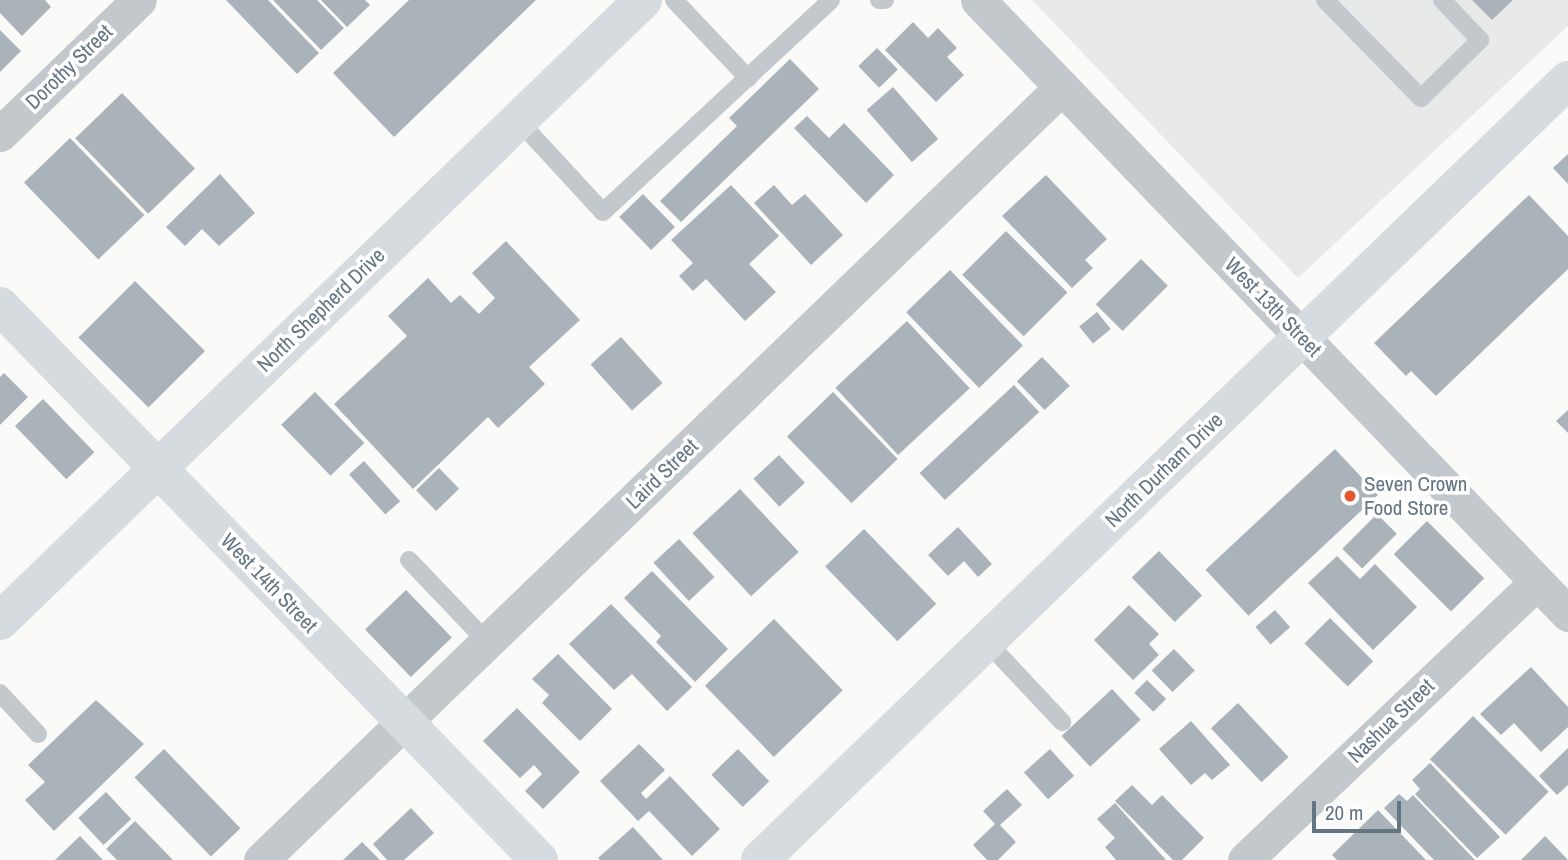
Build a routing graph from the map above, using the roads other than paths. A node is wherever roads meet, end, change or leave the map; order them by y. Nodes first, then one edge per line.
1 (139, 0) edge
2 (643, 0) edge
3 (674, 0) edge
4 (831, 0) edge
5 (879, 0) edge
6 (886, 0) edge
7 (978, 0) edge
8 (1325, 0) edge
9 (1442, 0) edge
10 (748, 78) junction
11 (1568, 80) edge
12 (1062, 87) junction
13 (518, 120) junction
14 (0, 134) edge
15 (0, 306) edge
16 (1302, 337) junction
17 (158, 467) junction
18 (410, 560) dead end
19 (1537, 582) junction
20 (1568, 614) edge
21 (0, 621) edge
22 (487, 642) junction
23 (986, 642) junction
24 (0, 693) edge
25 (1062, 722) dead end
26 (402, 723) junction
27 (38, 734) dead end
28 (261, 860) edge
29 (539, 860) edge
30 (760, 860) edge
31 (1245, 860) edge

1 - 14 street, Dorothy Street
2 - 13 main road, North Shepherd Drive
3 - 10 lane
4 - 10 lane
5 - 6 lane
7 - 12 street, West 13th Street
8 - 9 lane
10 - 13 lane
11 - 16 main road, North Durham Drive
12 - 16 street, West 13th Street
12 - 22 street, Laird Street
13 - 17 main road, North Shepherd Drive
15 - 17 main road, West 14th Street
16 - 19 street, West 13th Street
16 - 23 main road, North Durham Drive
17 - 21 main road, North Shepherd Drive
17 - 26 main road, West 14th Street
18 - 22 lane
19 - 20 street, West 13th Street
19 - 31 street, Nashua Street
22 - 26 street, Laird Street
23 - 25 lane
23 - 30 main road, North Durham Drive
24 - 27 lane
26 - 28 street, Laird Street
26 - 29 main road, West 14th Street

